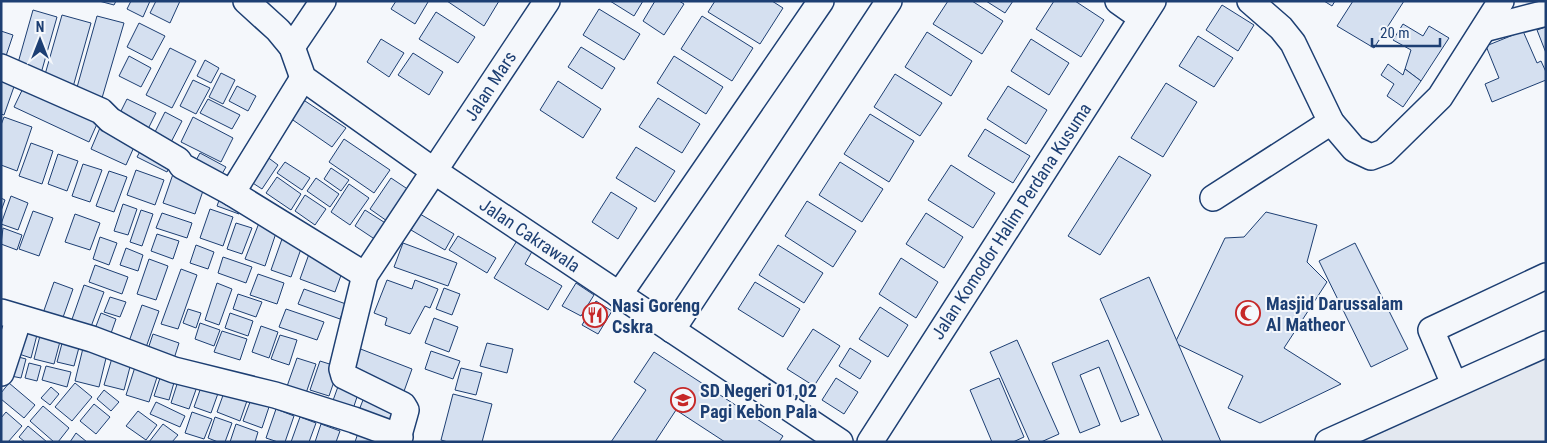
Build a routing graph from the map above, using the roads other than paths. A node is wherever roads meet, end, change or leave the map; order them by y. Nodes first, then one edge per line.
1 (246, 1) edge
2 (323, 1) edge
3 (546, 1) edge
4 (821, 1) edge
5 (889, 1) edge
6 (1118, 1) edge
7 (1250, 1) edge
8 (1501, 1) edge
9 (1147, 9) edge
10 (1546, 13) edge
11 (1484, 29) junction
12 (292, 47) junction
13 (1, 67) edge
14 (303, 78) junction
15 (1331, 122) junction
16 (434, 171) junction
17 (232, 193) junction
18 (1213, 198) dead end
19 (365, 275) junction
20 (1546, 276) edge
21 (619, 295) junction
22 (10, 315) edge
23 (672, 330) junction
24 (1546, 344) edge
25 (1, 373) edge
26 (1454, 384) junction
27 (398, 439) edge
28 (840, 442) edge
29 (870, 442) edge
30 (1328, 442) edge

1 - 12 street
2 - 12 street
3 - 16 street, Jalan Mars
4 - 21 street
5 - 23 street
6 - 9 street
7 - 15 street
8 - 11 street
9 - 29 street, Jalan Komodor Halim Perdana Kusuma
10 - 11 street
11 - 15 street
12 - 14 street
13 - 17 street
14 - 16 street, Jalan Cakrawala
14 - 17 street
15 - 18 street
16 - 19 street, Jalan Mars
16 - 21 street, Jalan Cakrawala
17 - 19 street
19 - 27 street, Jalan Mars
20 - 26 street
21 - 23 street, Jalan Cakrawala
22 - 25 street
22 - 27 street
23 - 28 street, Jalan Cakrawala
24 - 26 street
26 - 30 street

